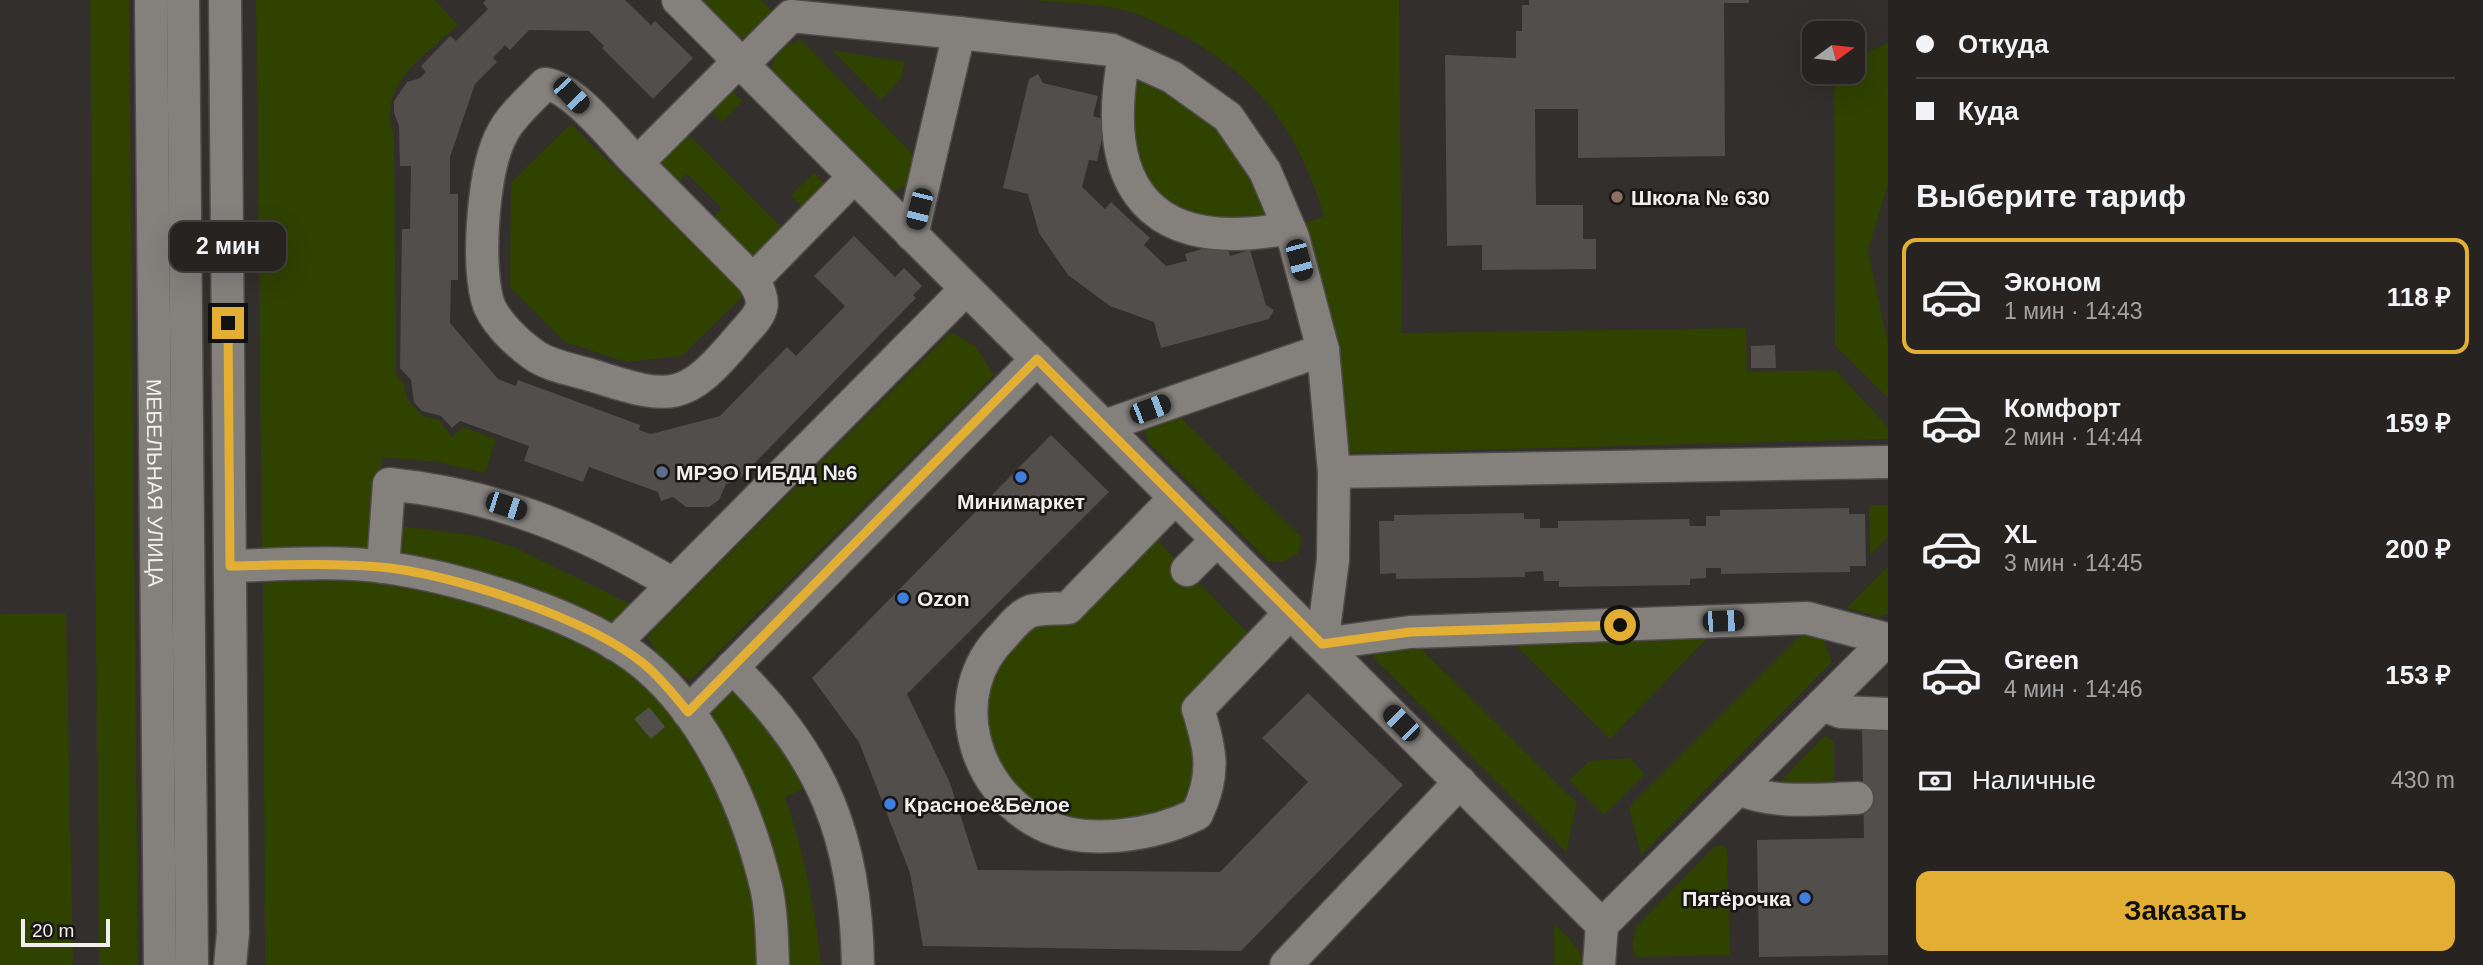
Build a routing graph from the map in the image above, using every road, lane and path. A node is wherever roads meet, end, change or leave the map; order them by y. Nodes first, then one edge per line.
1 (151, 0) edge
2 (183, 0) edge
3 (225, 0) edge
4 (678, 0) edge
5 (959, 33) junction
6 (1124, 56) junction
7 (741, 63) junction
8 (637, 163) junction
9 (854, 177) junction
10 (1289, 228) junction
11 (912, 234) junction
12 (753, 280) junction
13 (966, 289) junction
14 (1323, 350) junction
15 (1037, 359) junction
16 (1104, 426) junction
17 (1888, 462) edge
18 (1334, 472) junction
19 (1175, 498) junction
20 (1217, 540) junction
21 (230, 566) junction
22 (383, 567) junction
23 (1187, 570) dead end
24 (674, 584) junction
25 (1290, 612) junction
26 (1888, 639) edge
27 (614, 644) junction
28 (1322, 644) junction
29 (732, 667) junction
30 (1822, 705) junction
31 (688, 712) junction
32 (1888, 714) edge
33 (1460, 782) junction
34 (1739, 789) junction
35 (1857, 798) dead end
36 (1602, 925) junction
37 (160, 965) edge
38 (192, 965) edge
39 (229, 965) edge
40 (773, 965) edge
41 (858, 965) edge
42 (1286, 965) edge
43 (1598, 965) edge

1 - 37 street, МЕБЕЛЬНАЯ УЛИЦА
2 - 38 street, МЕБЕЛЬНАЯ УЛИЦА
3 - 21 street
4 - 7 street
5 - 6 street
5 - 7 street
5 - 11 street
6 - 10 street
6 - 10 street
7 - 8 street
7 - 9 street
8 - 12 street
8 - 12 street
9 - 11 street
9 - 12 street
10 - 14 street
11 - 13 street
13 - 15 street
13 - 24 street
14 - 16 street
14 - 18 street
15 - 16 street
15 - 29 street
16 - 19 street
17 - 18 street
18 - 28 street
19 - 20 street
19 - 25 street
20 - 23 street
20 - 25 street
21 - 22 street
21 - 39 street
22 - 24 street
22 - 27 street
24 - 27 street
25 - 28 street
26 - 28 street
26 - 30 street
27 - 31 street
28 - 33 street
29 - 31 street
29 - 41 street
30 - 32 street
30 - 34 street
31 - 40 street
33 - 36 street
33 - 42 street
34 - 35 street
34 - 36 street
36 - 43 street

